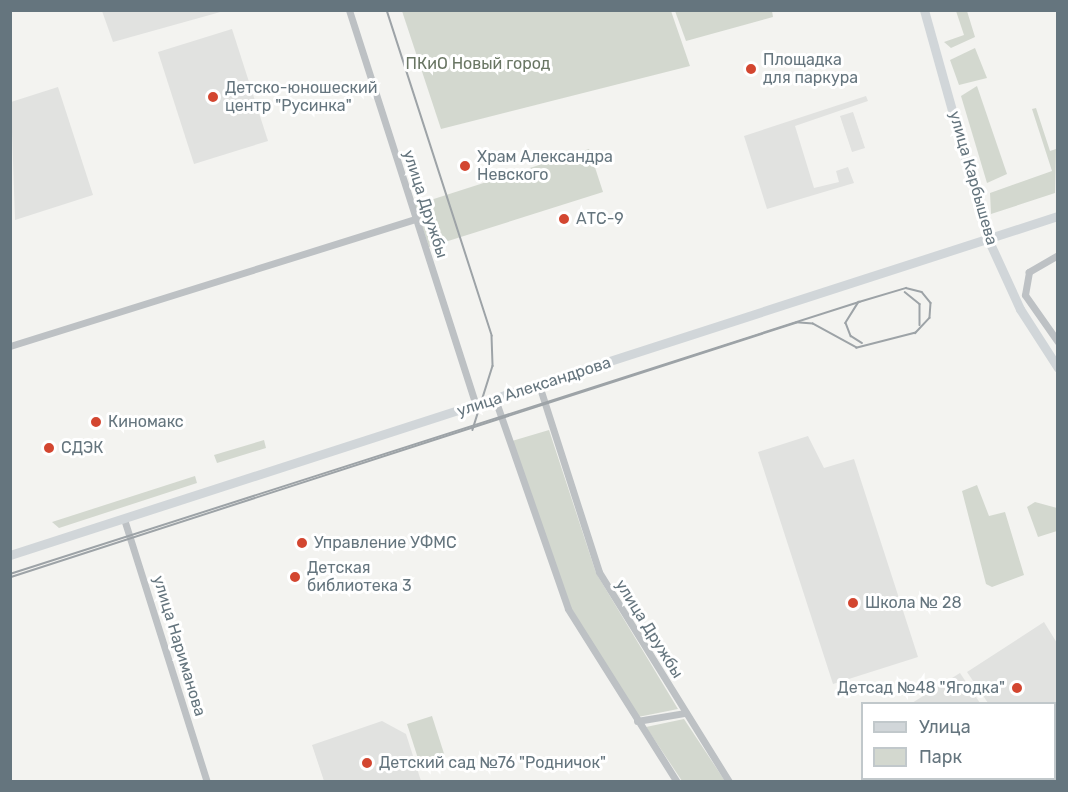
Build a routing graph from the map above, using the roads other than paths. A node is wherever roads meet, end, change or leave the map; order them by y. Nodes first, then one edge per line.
1 (349, 10) edge
2 (924, 10) edge
3 (1058, 216) edge
4 (416, 219) junction
5 (988, 239) junction
6 (1058, 255) edge
7 (1058, 342) edge
8 (10, 346) edge
9 (1058, 368) edge
10 (539, 386) junction
11 (495, 399) junction
12 (476, 405) junction
13 (124, 519) junction
14 (10, 555) edge
15 (685, 713) junction
16 (637, 721) junction
17 (207, 782) edge
18 (677, 782) edge
19 (729, 782) edge

1 - 4 street, улица Дружбы
2 - 5 main road, улица Карбышева
3 - 5 main road, улица Александрова
4 - 8 street
4 - 12 street, улица Дружбы
5 - 9 main road, улица Карбышева
5 - 10 main road, улица Александрова
6 - 7 street
10 - 11 main road, улица Александрова
10 - 15 street, улица Дружбы
11 - 12 main road, улица Александрова
11 - 16 street
12 - 13 main road, улица Александрова
13 - 14 main road, улица Александрова
13 - 17 street, улица Нариманова
15 - 16 street
15 - 19 street, улица Дружбы
16 - 18 street

